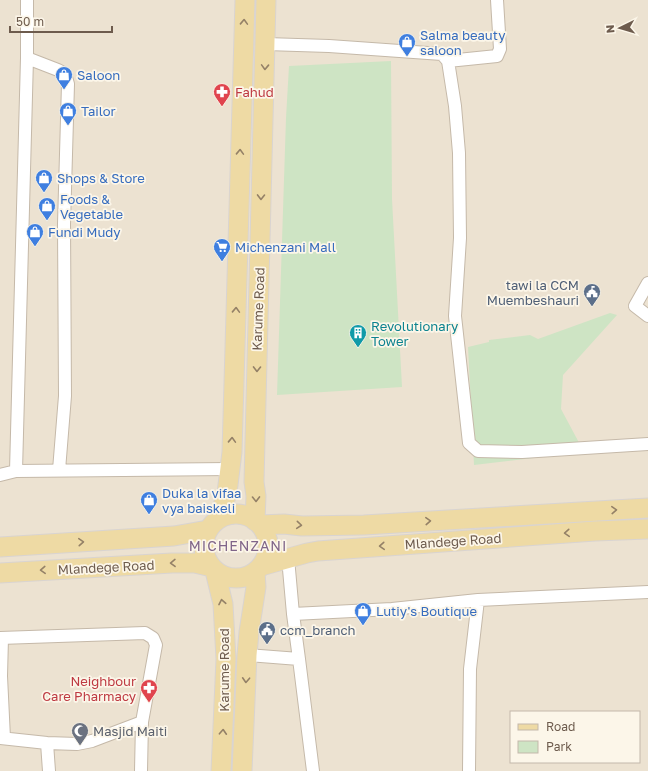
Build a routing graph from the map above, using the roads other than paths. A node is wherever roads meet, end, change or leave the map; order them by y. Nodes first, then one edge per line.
1 (27, 0) edge
2 (244, 0) edge
3 (266, 0) edge
4 (497, 0) edge
5 (266, 44) junction
6 (27, 58) junction
7 (448, 61) junction
8 (648, 283) edge
9 (648, 316) edge
10 (648, 444) edge
11 (230, 469) junction
12 (59, 470) junction
13 (16, 471) junction
14 (0, 474) edge
15 (648, 508) edge
16 (594, 512) junction
17 (258, 523) junction
18 (214, 525) junction
19 (648, 529) edge
20 (595, 531) junction
21 (0, 547) edge
22 (288, 558) junction
23 (214, 569) junction
24 (258, 569) junction
25 (0, 573) edge
26 (648, 592) edge
27 (478, 600) junction
28 (293, 614) junction
29 (1, 638) edge
30 (247, 655) junction
31 (299, 659) junction
32 (142, 722) junction
33 (2, 738) edge
34 (47, 743) junction
35 (49, 771) edge
36 (140, 771) edge
37 (221, 771) edge
38 (242, 771) edge
39 (313, 771) edge
40 (469, 771) edge

1 - 6 street
11 -> 2 main road, Karume Road
3 - 5 main road, Karume Road
4 - 7 street
5 - 7 street
5 -> 17 main road, Karume Road
6 - 12 street
6 - 13 street
7 - 10 street
8 - 9 street
11 - 12 street
11 - 18 main road, Karume Road
12 - 13 street
13 - 14 street
16 -> 15 main road, Mlandege Road
17 -> 16 main road, Mlandege Road
16 - 20 main road
17 - 18 main road
17 - 24 main road
21 -> 18 main road, Mlandege Road
18 - 23 main road
19 - 20 main road, Mlandege Road
20 -> 22 main road, Mlandege Road
22 - 24 main road, Mlandege Road
22 - 28 street
23 - 24 main road
23 -> 25 main road, Mlandege Road
37 -> 23 main road, Karume Road
24 - 30 main road, Karume Road
26 - 27 street
27 - 28 street
27 - 40 street
28 - 31 street
29 - 32 street
29 - 33 street
30 - 31 street
30 -> 38 main road, Karume Road
31 - 39 street
32 - 34 street
32 - 36 street
33 - 34 street
34 - 35 street

